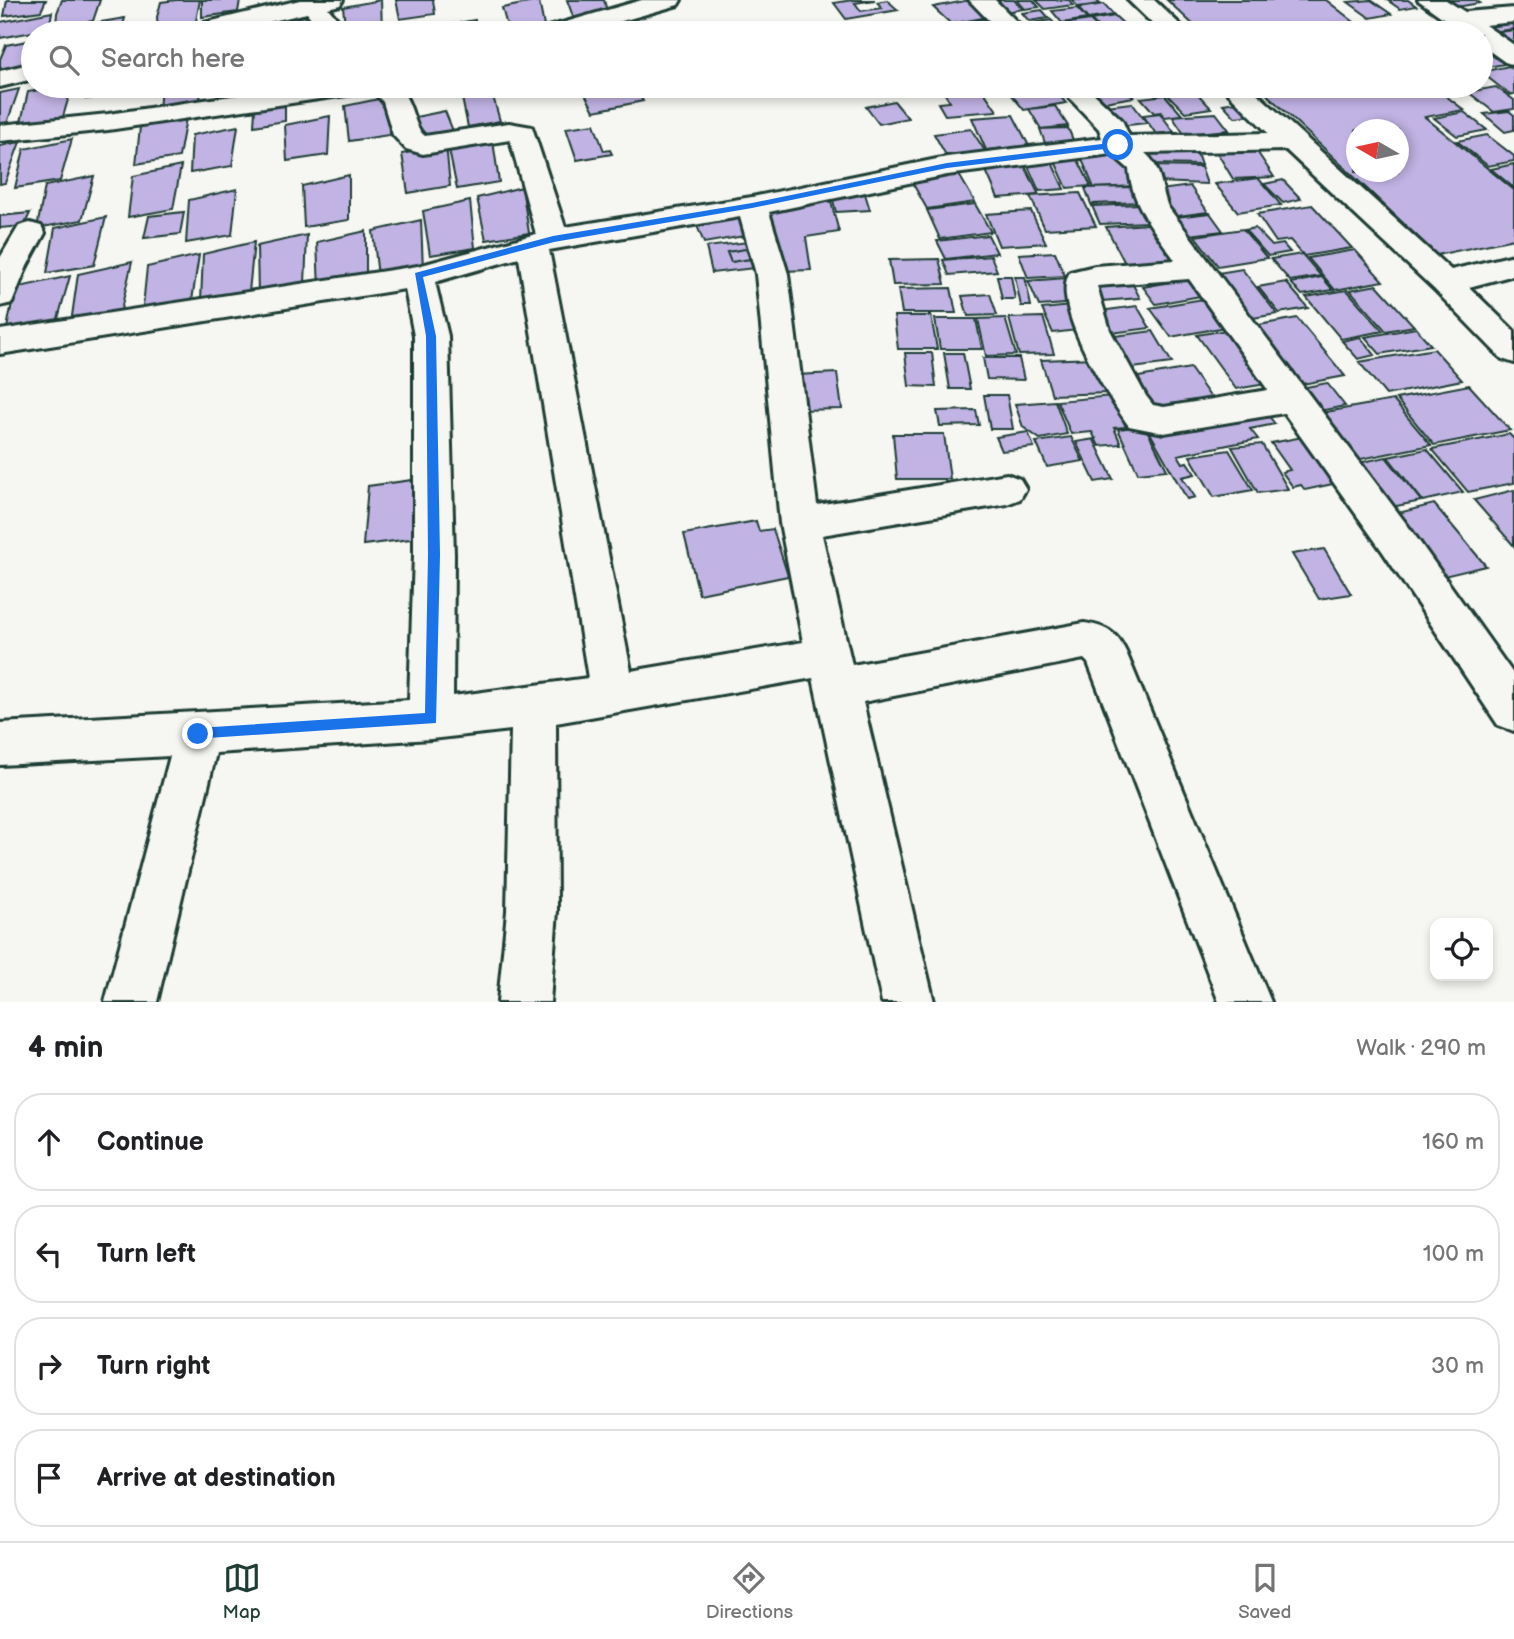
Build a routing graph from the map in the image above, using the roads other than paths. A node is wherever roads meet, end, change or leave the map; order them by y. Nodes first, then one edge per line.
1 (669, 0) edge
2 (981, 0) edge
3 (1140, 0) edge
4 (1430, 0) edge
5 (321, 2) edge
6 (1514, 15) edge
7 (242, 21) edge
8 (331, 21) edge
9 (596, 21) edge
10 (1003, 21) edge
11 (1163, 21) edge
12 (1462, 21) edge
13 (1493, 22) edge
14 (1493, 42) edge
15 (1514, 57) edge
16 (21, 74) edge
17 (0, 79) edge
18 (271, 98) edge
19 (395, 98) edge
20 (1083, 98) edge
21 (1247, 98) edge
22 (0, 133) edge
23 (1294, 141) junction
24 (1118, 145) junction
25 (752, 206) junction
26 (30, 233) dead end
27 (543, 243) junction
28 (1514, 265) edge
29 (1198, 268) junction
30 (418, 276) junction
31 (1445, 282) junction
32 (0, 295) edge
33 (0, 342) edge
34 (1514, 351) edge
35 (1292, 398) junction
36 (1007, 489) dead end
37 (800, 523) junction
38 (833, 672) junction
39 (613, 694) junction
40 (534, 707) junction
41 (1514, 711) edge
42 (431, 719) junction
43 (198, 734) junction
44 (0, 744) edge
45 (131, 1002) edge
46 (524, 1002) edge
47 (908, 1002) edge
48 (1245, 1002) edge

1 - 9 street
2 - 10 street
3 - 11 street
4 - 12 street
5 - 7 street
5 - 8 street
6 - 13 street
14 - 15 street
16 - 17 street
18 - 22 street
19 - 27 street
20 - 24 street
21 - 23 street
23 - 24 street
23 - 31 street
24 - 25 street
24 - 29 street
25 - 27 street
25 - 37 street
26 - 32 street
27 - 30 street
27 - 39 street
28 - 31 street
29 - 35 street
29 - 35 street
30 - 33 street
30 - 42 street
31 - 34 street
35 - 41 street
36 - 37 street
37 - 38 street
38 - 39 street
38 - 47 street
38 - 48 street
39 - 40 street
40 - 42 street
40 - 46 street
42 - 43 street
43 - 44 street
43 - 45 street

